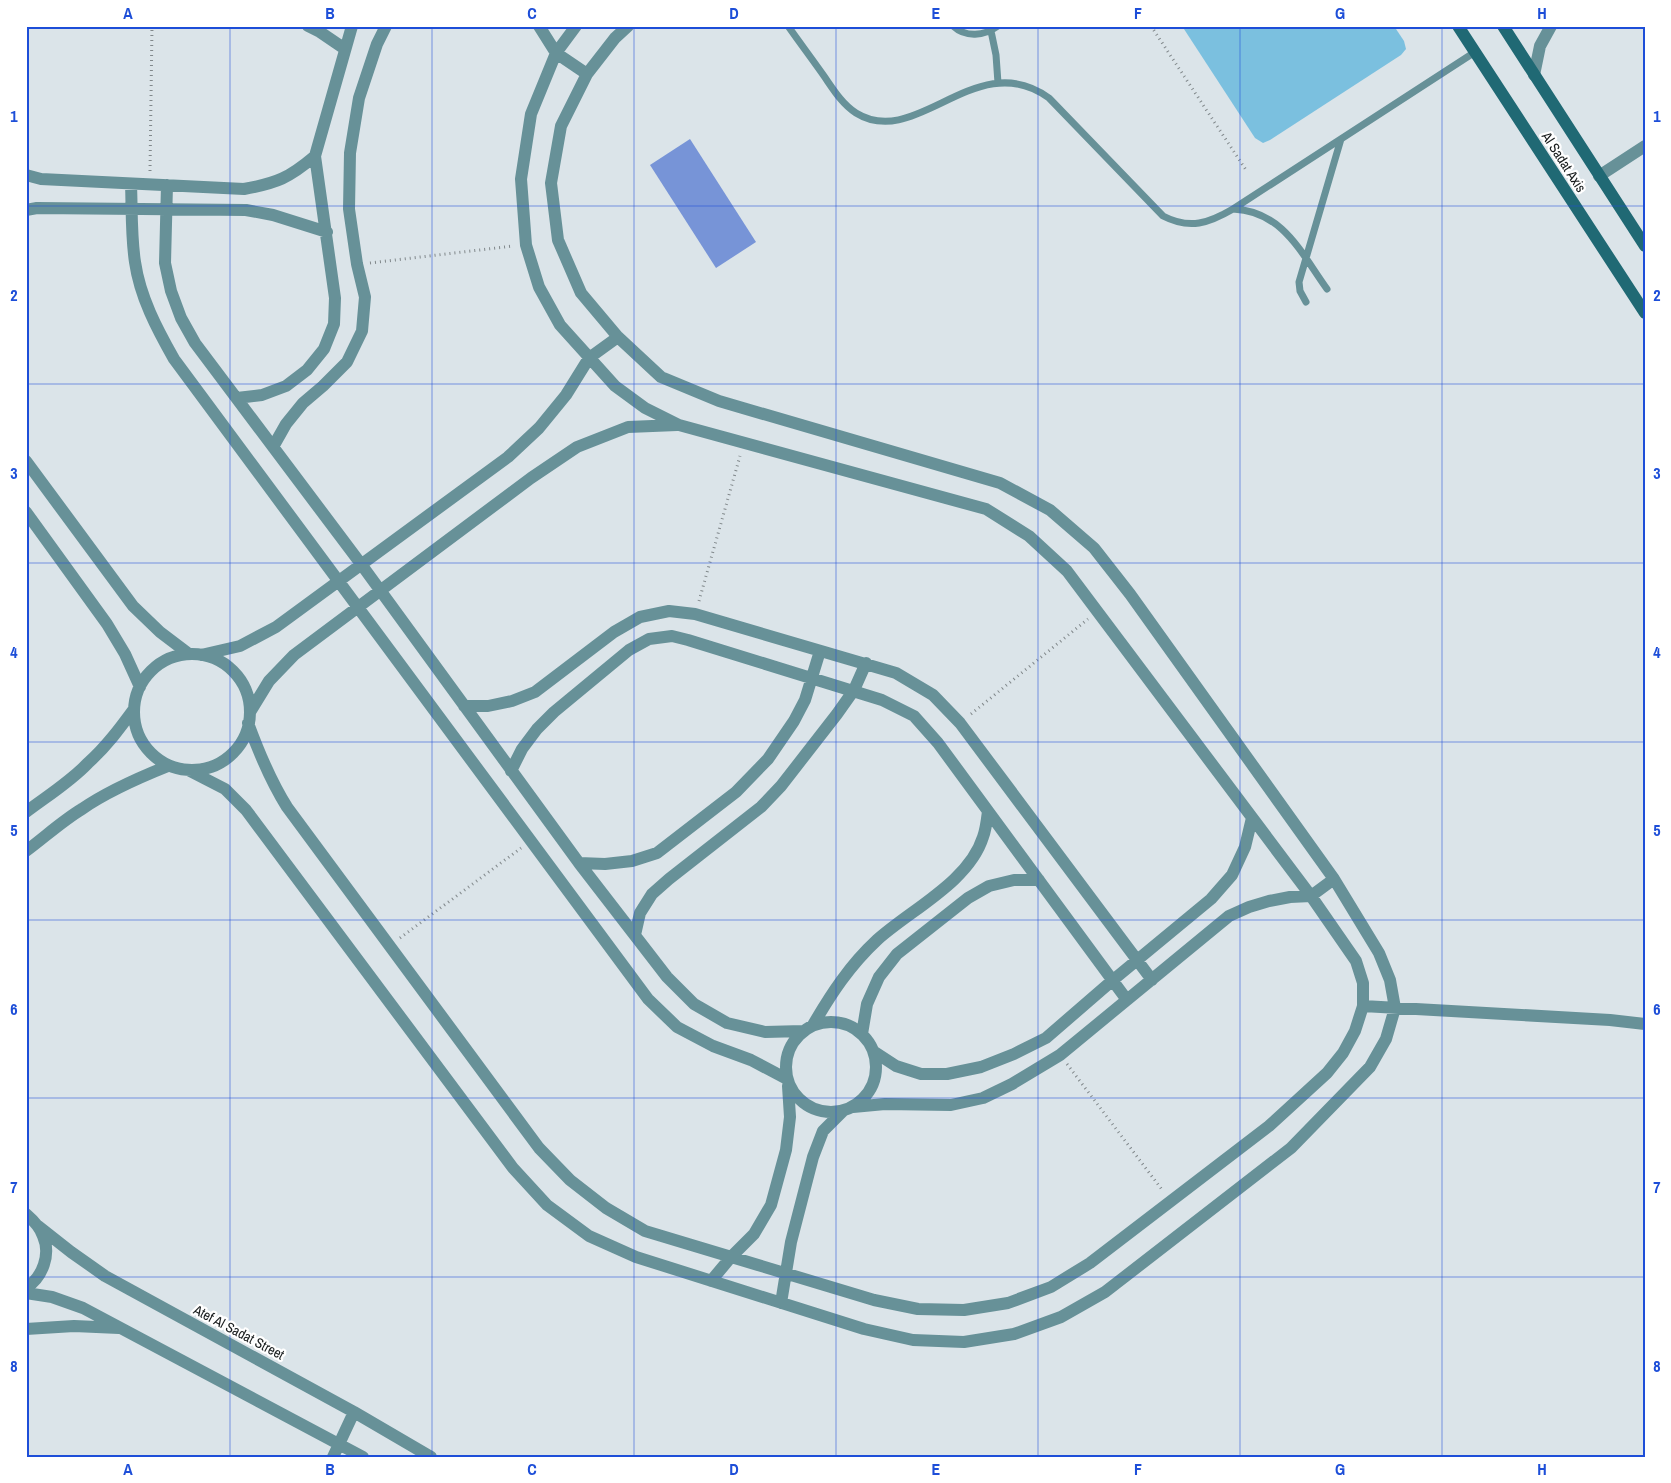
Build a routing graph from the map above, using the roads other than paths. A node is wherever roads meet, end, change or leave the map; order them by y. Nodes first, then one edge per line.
1 (308, 26) edge
2 (352, 26) edge
3 (386, 26) edge
4 (538, 26) edge
5 (576, 26) edge
6 (628, 26) edge
7 (788, 26) edge
8 (953, 26) edge
9 (998, 26) edge
10 (1458, 26) edge
11 (1503, 26) edge
12 (1551, 26) edge
13 (990, 31) junction
14 (345, 49) junction
15 (1475, 52) junction
16 (556, 54) junction
17 (587, 74) junction
18 (1534, 75) junction
19 (998, 83) junction
20 (1341, 139) junction
21 (1645, 146) edge
22 (316, 156) junction
23 (26, 175) edge
24 (1599, 176) junction
25 (131, 184) junction
26 (167, 185) junction
27 (132, 209) junction
28 (167, 209) junction
29 (1233, 209) junction
30 (26, 210) edge
31 (327, 232) junction
32 (1645, 246) edge
33 (1305, 259) junction
34 (1327, 289) dead end
35 (1306, 302) dead end
36 (1645, 313) edge
37 (618, 337) junction
38 (589, 358) junction
39 (236, 398) junction
40 (679, 425) junction
41 (273, 447) junction
42 (26, 461) edge
43 (26, 512) edge
44 (361, 564) junction
45 (338, 581) junction
46 (380, 591) junction
47 (358, 608) junction
48 (820, 651) junction
49 (195, 655) junction
50 (866, 663) junction
51 (812, 679) junction
52 (140, 687) junction
53 (854, 690) junction
54 (464, 706) junction
55 (134, 709) junction
56 (249, 718) junction
57 (168, 766) junction
58 (190, 770) junction
59 (511, 771) junction
60 (988, 811) junction
61 (26, 812) edge
62 (1252, 818) junction
63 (26, 851) edge
64 (579, 862) junction
65 (1334, 878) junction
66 (1039, 880) junction
67 (1311, 896) junction
68 (634, 935) junction
69 (1138, 960) junction
70 (1113, 980) junction
71 (1152, 980) junction
72 (1127, 1000) junction
73 (1363, 1006) junction
74 (1395, 1008) junction
75 (1645, 1024) edge
76 (808, 1028) junction
77 (862, 1034) junction
78 (873, 1052) junction
79 (788, 1082) junction
80 (848, 1109) junction
81 (26, 1214) edge
82 (38, 1226) junction
83 (731, 1257) junction
84 (786, 1273) junction
85 (712, 1281) junction
86 (26, 1288) edge
87 (26, 1293) edge
88 (781, 1303) junction
89 (122, 1328) junction
90 (26, 1329) edge
91 (354, 1412) junction
92 (340, 1443) junction
93 (333, 1457) edge
94 (363, 1457) edge
95 (431, 1457) edge

1 - 14 street
2 - 14 street
3 - 41 street
4 - 16 street
5 - 16 street
6 - 17 street
7 - 19 lane
8 - 13 lane
9 - 13 lane
10 - 15 street, Al Sadat Axis
11 - 18 street, Al Sadat Axis
12 - 18 street
13 - 19 lane
14 - 22 street
15 - 20 lane
15 - 36 street, Al Sadat Axis
16 - 17 street
16 - 38 street
17 - 37 street
18 - 24 street, Al Sadat Axis
19 - 29 lane
20 - 29 lane
20 - 33 lane
21 - 24 street
22 - 26 street
22 - 31 street
23 - 25 street
24 - 32 street, Al Sadat Axis
25 - 26 street
25 - 27 street
26 - 28 street
27 - 28 street
27 - 30 street
27 - 45 street
28 - 31 street
28 - 39 street
29 - 33 lane
31 - 39 street
33 - 34 lane
33 - 35 lane
37 - 38 street
37 - 65 street
38 - 40 street
38 - 44 street
39 - 41 street
40 - 46 street
40 - 62 street
41 - 44 street
42 - 49 street
43 - 52 street
44 - 45 street
44 - 46 street
45 - 47 street
45 - 49 street
46 - 47 street
46 - 54 street
47 - 56 street
47 - 79 street
48 - 50 street
48 - 51 street
48 - 54 street
49 - 52 street
49 - 56 street
50 - 53 street
50 - 69 street
51 - 53 street
51 - 59 street
51 - 64 street
52 - 55 street
53 - 60 street
53 - 68 street
54 - 59 street
55 - 57 street
55 - 61 street
56 - 58 street
56 - 83 street
57 - 58 street
57 - 63 street
58 - 85 street
59 - 64 street
60 - 66 street
60 - 76 street
62 - 67 street
62 - 69 street
64 - 68 street
65 - 67 street
65 - 74 street
66 - 70 street
66 - 77 street
67 - 71 street
67 - 73 street
68 - 76 street
69 - 70 street
69 - 71 street
70 - 72 street
70 - 78 street
71 - 72 street
72 - 80 street
73 - 74 street
73 - 84 street
74 - 75 street
74 - 88 street
76 - 77 street
76 - 79 street
77 - 78 street
78 - 80 street
79 - 80 street
79 - 83 street
80 - 84 street
81 - 82 street, Atef Al Sadat Street
82 - 86 street
82 - 91 street, Atef Al Sadat Street
83 - 84 street
83 - 85 street
84 - 88 street
85 - 88 street
87 - 89 street
89 - 90 street
89 - 92 street
91 - 92 street
91 - 95 street, Atef Al Sadat Street
92 - 93 street
92 - 94 street

